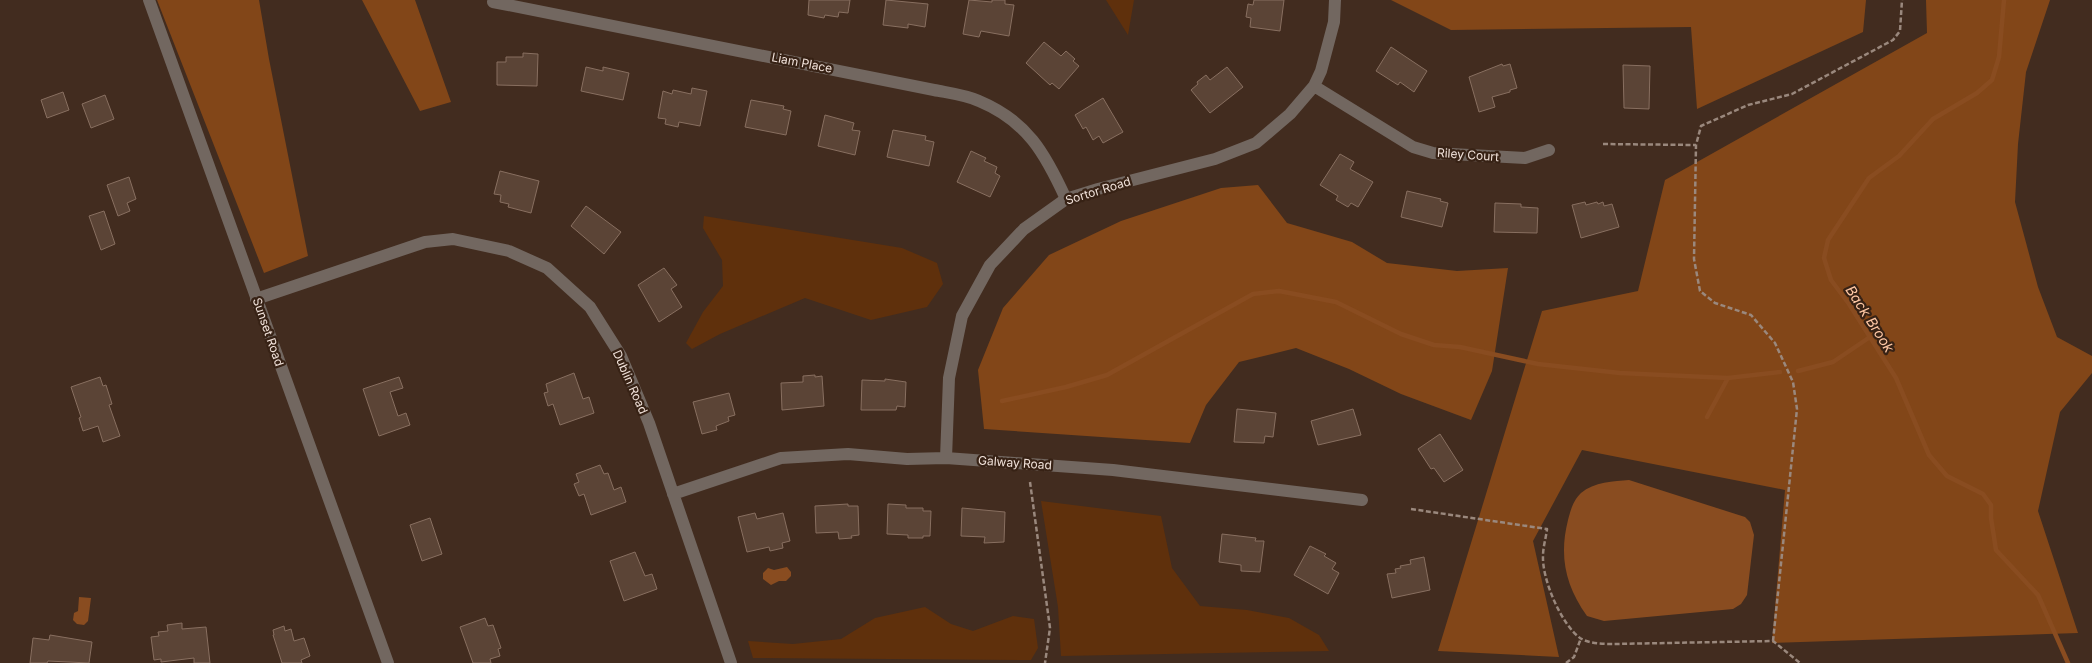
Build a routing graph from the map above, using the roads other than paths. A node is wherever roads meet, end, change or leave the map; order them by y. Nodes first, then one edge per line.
1 (149, 0) edge
2 (1335, 0) edge
3 (493, 2) dead end
4 (1314, 86) junction
5 (1549, 150) dead end
6 (1066, 199) junction
7 (256, 299) junction
8 (946, 458) junction
9 (673, 494) junction
10 (1362, 500) dead end
11 (388, 663) edge
12 (731, 663) edge

1 - 7 street, Sunset Road
2 - 4 street, Sortor Road
3 - 6 street, Liam Place
4 - 5 street, Riley Court
4 - 6 street, Sortor Road
6 - 8 street, Sortor Road
7 - 9 street, Dublin Road
7 - 11 street, Sunset Road
8 - 9 street, Galway Road
8 - 10 street, Galway Road
9 - 12 street, Dublin Road

